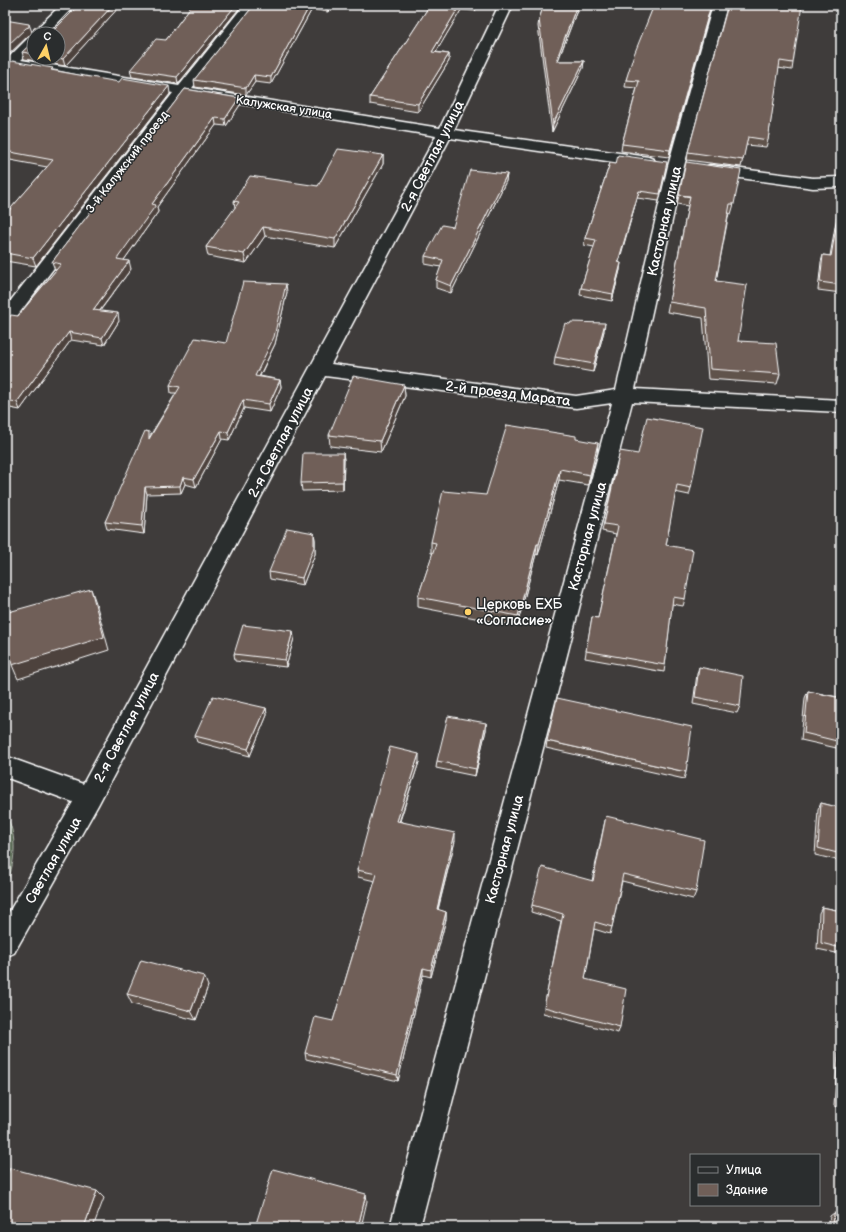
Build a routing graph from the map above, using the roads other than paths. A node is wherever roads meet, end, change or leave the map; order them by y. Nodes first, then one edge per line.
1 (68, 5) edge
2 (251, 5) edge
3 (506, 5) edge
4 (720, 5) edge
5 (48, 26) edge
6 (26, 47) edge
7 (7, 65) edge
8 (182, 91) junction
9 (445, 133) junction
10 (689, 167) junction
11 (841, 182) edge
12 (5, 320) edge
13 (319, 368) junction
14 (624, 395) junction
15 (841, 406) edge
16 (5, 766) edge
17 (89, 797) junction
18 (5, 944) edge
19 (405, 1227) edge

1 - 5 street
2 - 8 street, 3-й Калужский проезд
3 - 9 street, 2-я Светлая улица
4 - 10 street, Касторная улица
6 - 7 street
7 - 8 street, Калужская улица
8 - 9 street, Калужская улица
8 - 12 street, 3-й Калужский проезд
9 - 10 street, Калужская улица
9 - 13 street, 2-я Светлая улица
10 - 11 street, Калужская улица
10 - 14 street, Касторная улица
13 - 14 street, 2-й проезд Марата
13 - 17 street, 2-я Светлая улица
14 - 15 street, 2-й проезд Марата
14 - 19 street, Касторная улица
16 - 17 street, 2-я Светлая улица
17 - 18 street, Светлая улица

